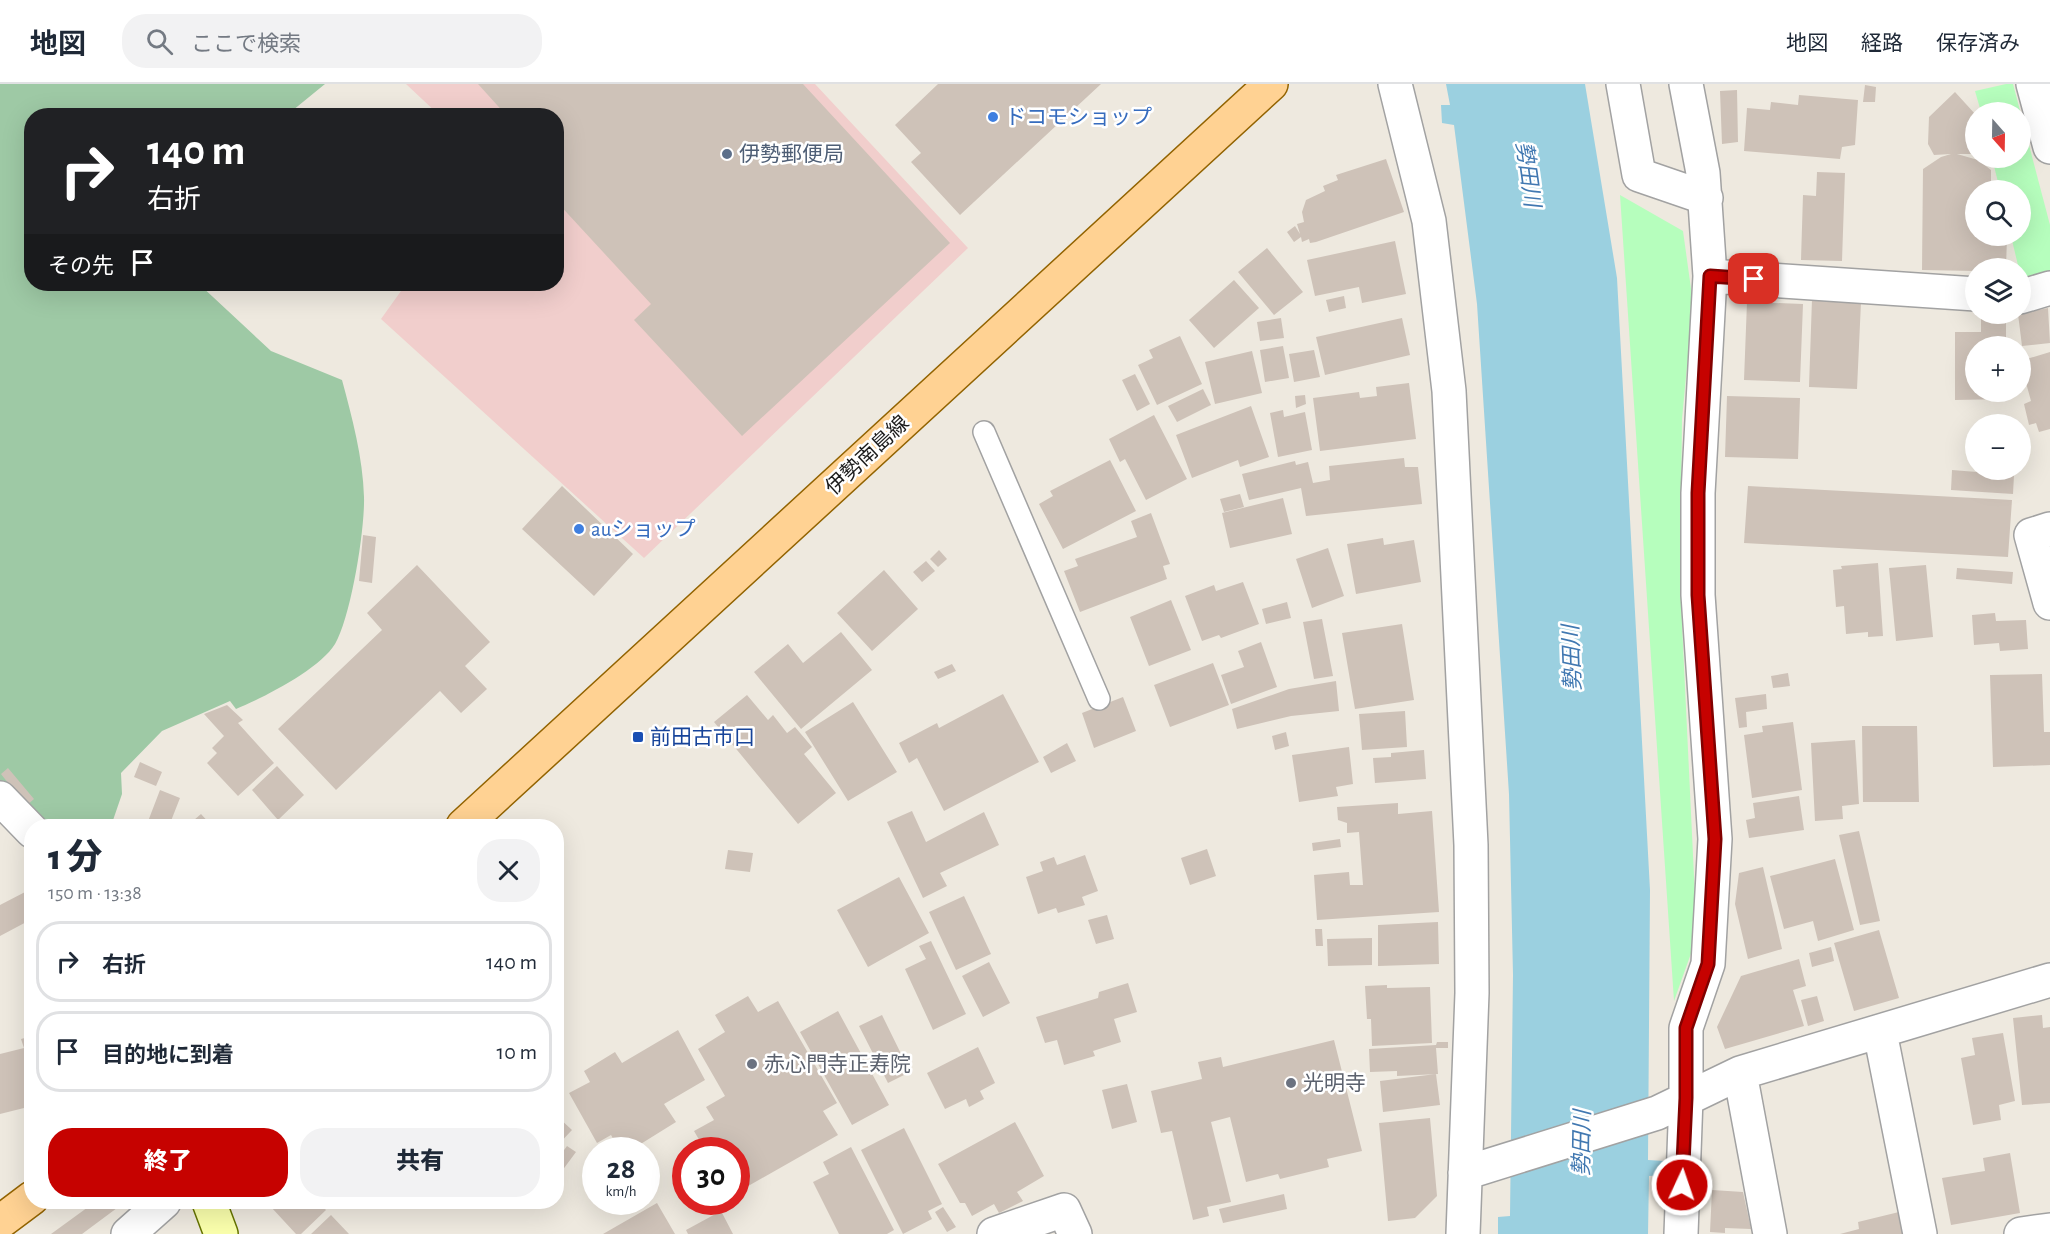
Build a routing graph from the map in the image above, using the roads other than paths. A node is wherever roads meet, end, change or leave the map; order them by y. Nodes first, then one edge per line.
1 (1271, 84) edge
2 (1395, 84) edge
3 (1623, 84) edge
4 (1686, 84) edge
5 (2033, 84) edge
6 (2050, 147) edge
7 (1706, 198) junction
8 (1710, 276) junction
9 (2050, 288) edge
10 (1965, 293) edge
11 (2031, 294) edge
12 (984, 432) dead end
13 (2050, 529) edge
14 (2050, 603) edge
15 (1099, 699) dead end
16 (0, 798) edge
17 (471, 819) edge
18 (24, 823) edge
19 (2050, 980) edge
20 (1880, 1032) junction
21 (1740, 1073) junction
22 (1686, 1098) junction
23 (1478, 1169) junction
24 (24, 1204) edge
25 (156, 1209) edge
26 (211, 1209) edge
27 (0, 1222) edge
28 (2050, 1230) edge
29 (1458, 1232) edge
30 (128, 1234) edge
31 (221, 1234) edge
32 (994, 1234) edge
33 (1075, 1234) edge
34 (1681, 1234) edge
35 (1770, 1234) edge
36 (1920, 1234) edge
37 (2022, 1234) edge

1 - 17 main road, 伊勢南島線
2 - 23 street
3 - 7 street
4 - 7 street
5 - 6 street
7 - 8 street
8 - 10 street
8 - 22 street
9 - 11 street
12 - 15 lane
13 - 14 street
16 - 18 street
19 - 20 street
20 - 21 street
20 - 36 street
21 - 22 street
21 - 35 street
22 - 23 street
22 - 34 street
23 - 29 street
24 - 27 main road
25 - 30 street
26 - 31 main road
28 - 37 street
32 - 33 street

